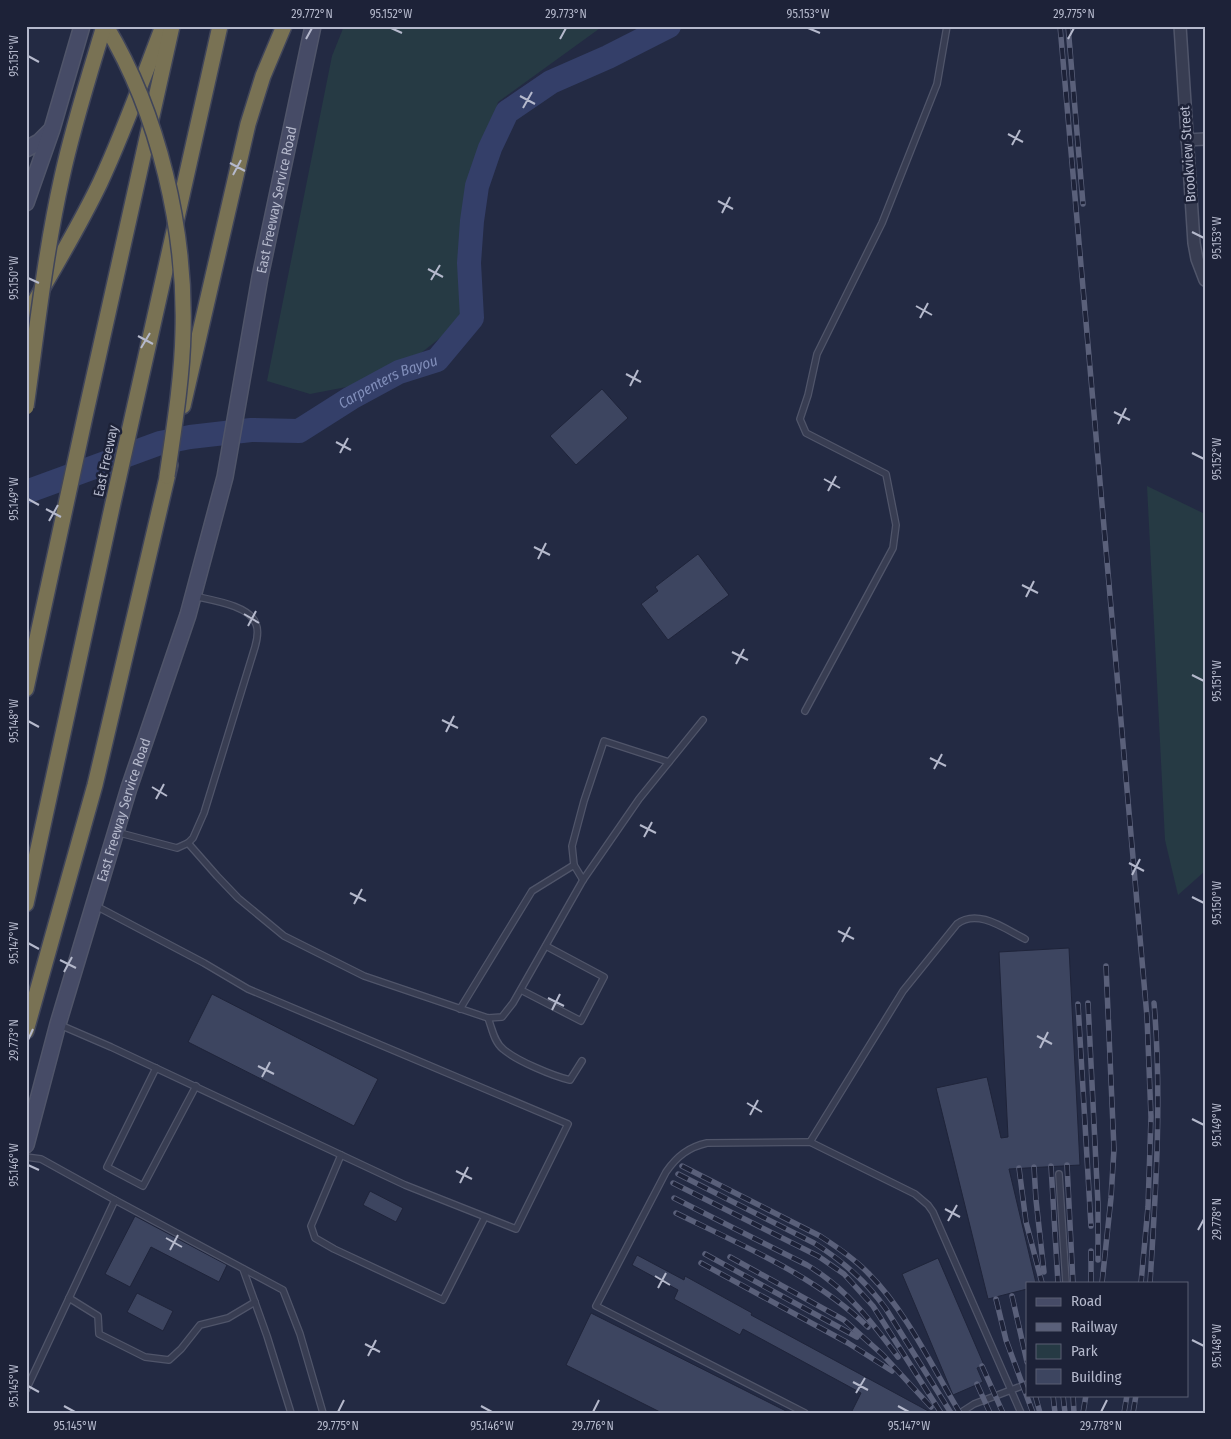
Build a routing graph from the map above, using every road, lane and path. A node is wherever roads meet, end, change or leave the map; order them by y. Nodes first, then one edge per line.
1 (82, 26) edge
2 (105, 26) edge
3 (164, 26) edge
4 (172, 26) edge
5 (220, 26) edge
6 (284, 26) edge
7 (313, 26) edge
8 (947, 26) edge
9 (1180, 26) edge
10 (52, 129) junction
11 (1205, 139) edge
12 (1187, 140) junction
13 (26, 149) edge
14 (26, 203) edge
15 (1205, 280) edge
16 (26, 317) edge
17 (26, 407) edge
18 (167, 476) junction
19 (193, 596) junction
20 (26, 689) edge
21 (805, 711) dead end
22 (703, 720) dead end
23 (669, 762) junction
24 (116, 832) junction
25 (188, 843) junction
26 (574, 865) junction
27 (583, 880) junction
28 (26, 904) edge
29 (94, 905) junction
30 (1025, 939) dead end
31 (546, 946) junction
32 (520, 990) junction
33 (460, 1009) junction
34 (488, 1018) junction
35 (58, 1024) junction
36 (26, 1031) edge
37 (582, 1062) dead end
38 (156, 1068) junction
39 (196, 1086) junction
40 (810, 1142) junction
41 (26, 1145) edge
42 (341, 1155) junction
43 (26, 1157) edge
44 (1059, 1174) dead end
45 (115, 1200) junction
46 (485, 1217) junction
47 (243, 1269) junction
48 (1066, 1282) edge
49 (69, 1298) junction
50 (255, 1302) junction
51 (1026, 1384) edge
52 (26, 1390) edge
53 (1011, 1390) junction
54 (292, 1413) edge
55 (323, 1413) edge
56 (805, 1413) edge
57 (960, 1413) edge
58 (1021, 1413) edge

1 - 10 main road
2 - 17 highway, bridge
2 - 18 highway, bridge
3 - 16 highway
4 - 20 highway
5 - 28 highway, East Freeway
6 - 18 highway, bridge
7 - 19 main road, East Freeway Service Road
8 - 21 lane
9 - 12 street, Brookview Street
10 - 13 main road
10 - 14 main road
11 - 12 street
12 - 15 street, Brookview Street
18 - 36 highway
19 - 24 main road, East Freeway Service Road
19 - 25 lane
22 - 23 lane
23 - 26 lane
23 - 27 lane
24 - 25 lane
24 - 29 main road, East Freeway Service Road
25 - 33 lane
26 - 27 lane
26 - 33 lane
27 - 31 lane
29 - 35 main road, East Freeway Service Road
29 - 46 lane
30 - 40 lane
31 - 32 lane
31 - 32 lane
32 - 34 lane
33 - 34 lane
34 - 37 lane
35 - 38 lane
35 - 41 main road, East Freeway Service Road
38 - 39 lane
38 - 39 lane
39 - 42 lane
40 - 53 lane
40 - 56 lane
42 - 46 lane
42 - 46 lane
43 - 45 lane
44 - 48 lane
45 - 47 lane
45 - 49 lane
47 - 50 lane
47 - 55 lane
49 - 50 lane
49 - 52 lane
50 - 54 lane
51 - 53 lane
53 - 57 lane
53 - 58 lane

